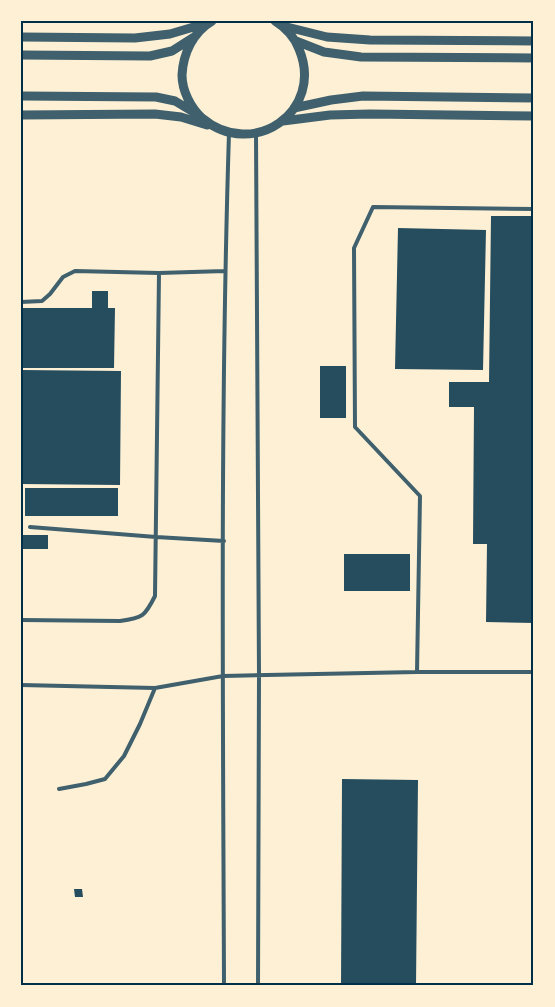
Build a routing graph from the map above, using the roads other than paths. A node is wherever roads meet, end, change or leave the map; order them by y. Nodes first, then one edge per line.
1 (211, 22) edge
2 (279, 24) edge
3 (21, 37) edge
4 (194, 37) junction
5 (296, 41) junction
6 (534, 41) edge
7 (21, 56) edge
8 (534, 58) edge
9 (21, 96) edge
10 (534, 98) edge
11 (294, 108) junction
12 (197, 113) junction
13 (21, 114) edge
14 (534, 116) edge
15 (283, 121) junction
16 (211, 126) junction
17 (229, 133) junction
18 (256, 134) junction
19 (534, 209) edge
20 (225, 271) junction
21 (159, 273) junction
22 (21, 302) edge
23 (30, 527) dead end
24 (156, 537) junction
25 (224, 540) junction
26 (21, 620) edge
27 (416, 672) junction
28 (534, 672) edge
29 (223, 676) junction
30 (259, 676) junction
31 (21, 685) edge
32 (155, 688) junction
33 (59, 789) dead end
34 (224, 986) edge
35 (258, 986) edge

1 - 3 street
1 - 4 street
2 - 5 street
2 - 6 street
4 - 7 street
4 - 12 street
5 - 8 street
5 - 11 street
9 - 12 street
10 - 11 street
11 - 15 street
12 - 16 street
13 - 16 street
14 - 15 street
15 - 18 street
16 - 17 street
17 - 18 street
17 - 20 lane
18 - 30 lane
19 - 27 lane
20 - 21 lane
20 - 25 lane
21 - 22 lane
21 - 24 lane
23 - 24 lane
24 - 25 lane
24 - 26 lane
25 - 29 lane
27 - 28 lane
27 - 30 lane
29 - 30 lane
29 - 32 lane
29 - 34 lane
30 - 35 lane
31 - 32 lane
32 - 33 lane

